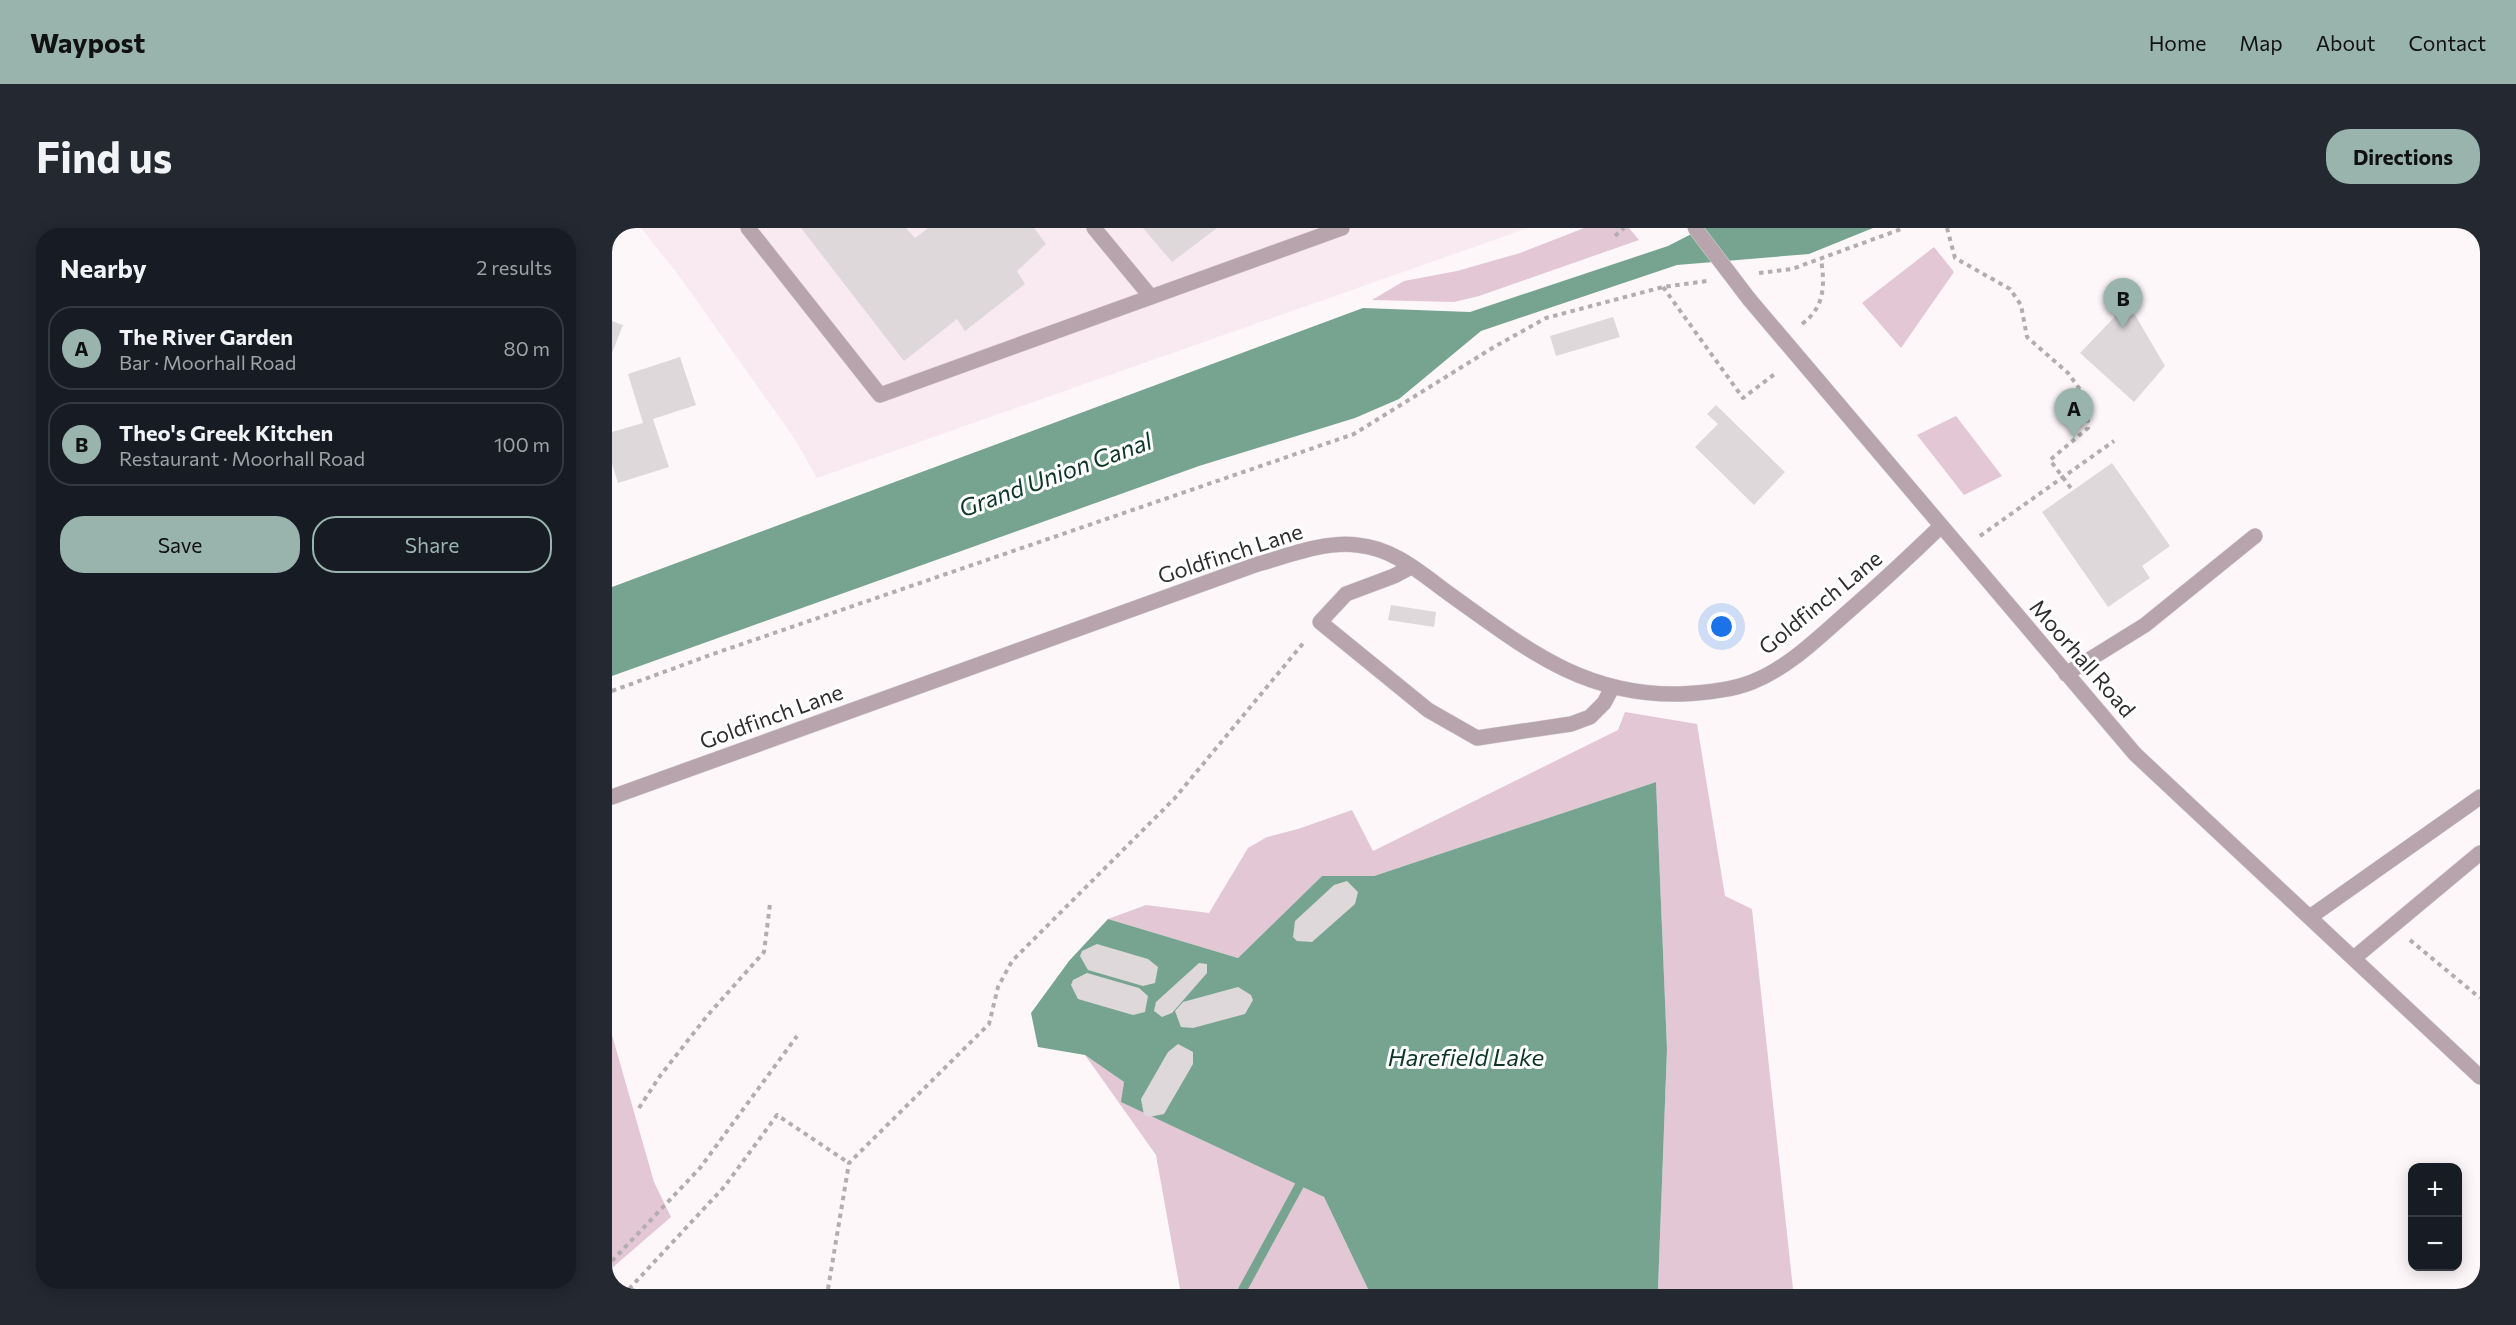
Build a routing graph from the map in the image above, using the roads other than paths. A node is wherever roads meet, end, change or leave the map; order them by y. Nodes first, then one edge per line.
1 (748, 228) edge
2 (1094, 228) edge
3 (1342, 228) edge
4 (1695, 228) edge
5 (1151, 297) junction
6 (1940, 527) junction
7 (2255, 536) dead end
8 (1412, 567) junction
9 (2066, 674) junction
10 (1612, 688) junction
11 (612, 796) edge
12 (2480, 797) edge
13 (2480, 854) edge
14 (2310, 917) junction
15 (2354, 958) junction
16 (2480, 1077) edge

1 - 5 street
2 - 5 street
3 - 5 street
4 - 6 street, Moorhall Road, bridge
6 - 9 street, Moorhall Road
6 - 10 street, Goldfinch Lane
7 - 9 street
8 - 10 street, Goldfinch Lane
8 - 10 street
8 - 11 street, Goldfinch Lane
9 - 14 street, Moorhall Road
12 - 14 street
13 - 15 street
14 - 15 street, Moorhall Road
15 - 16 street, Moorhall Road

